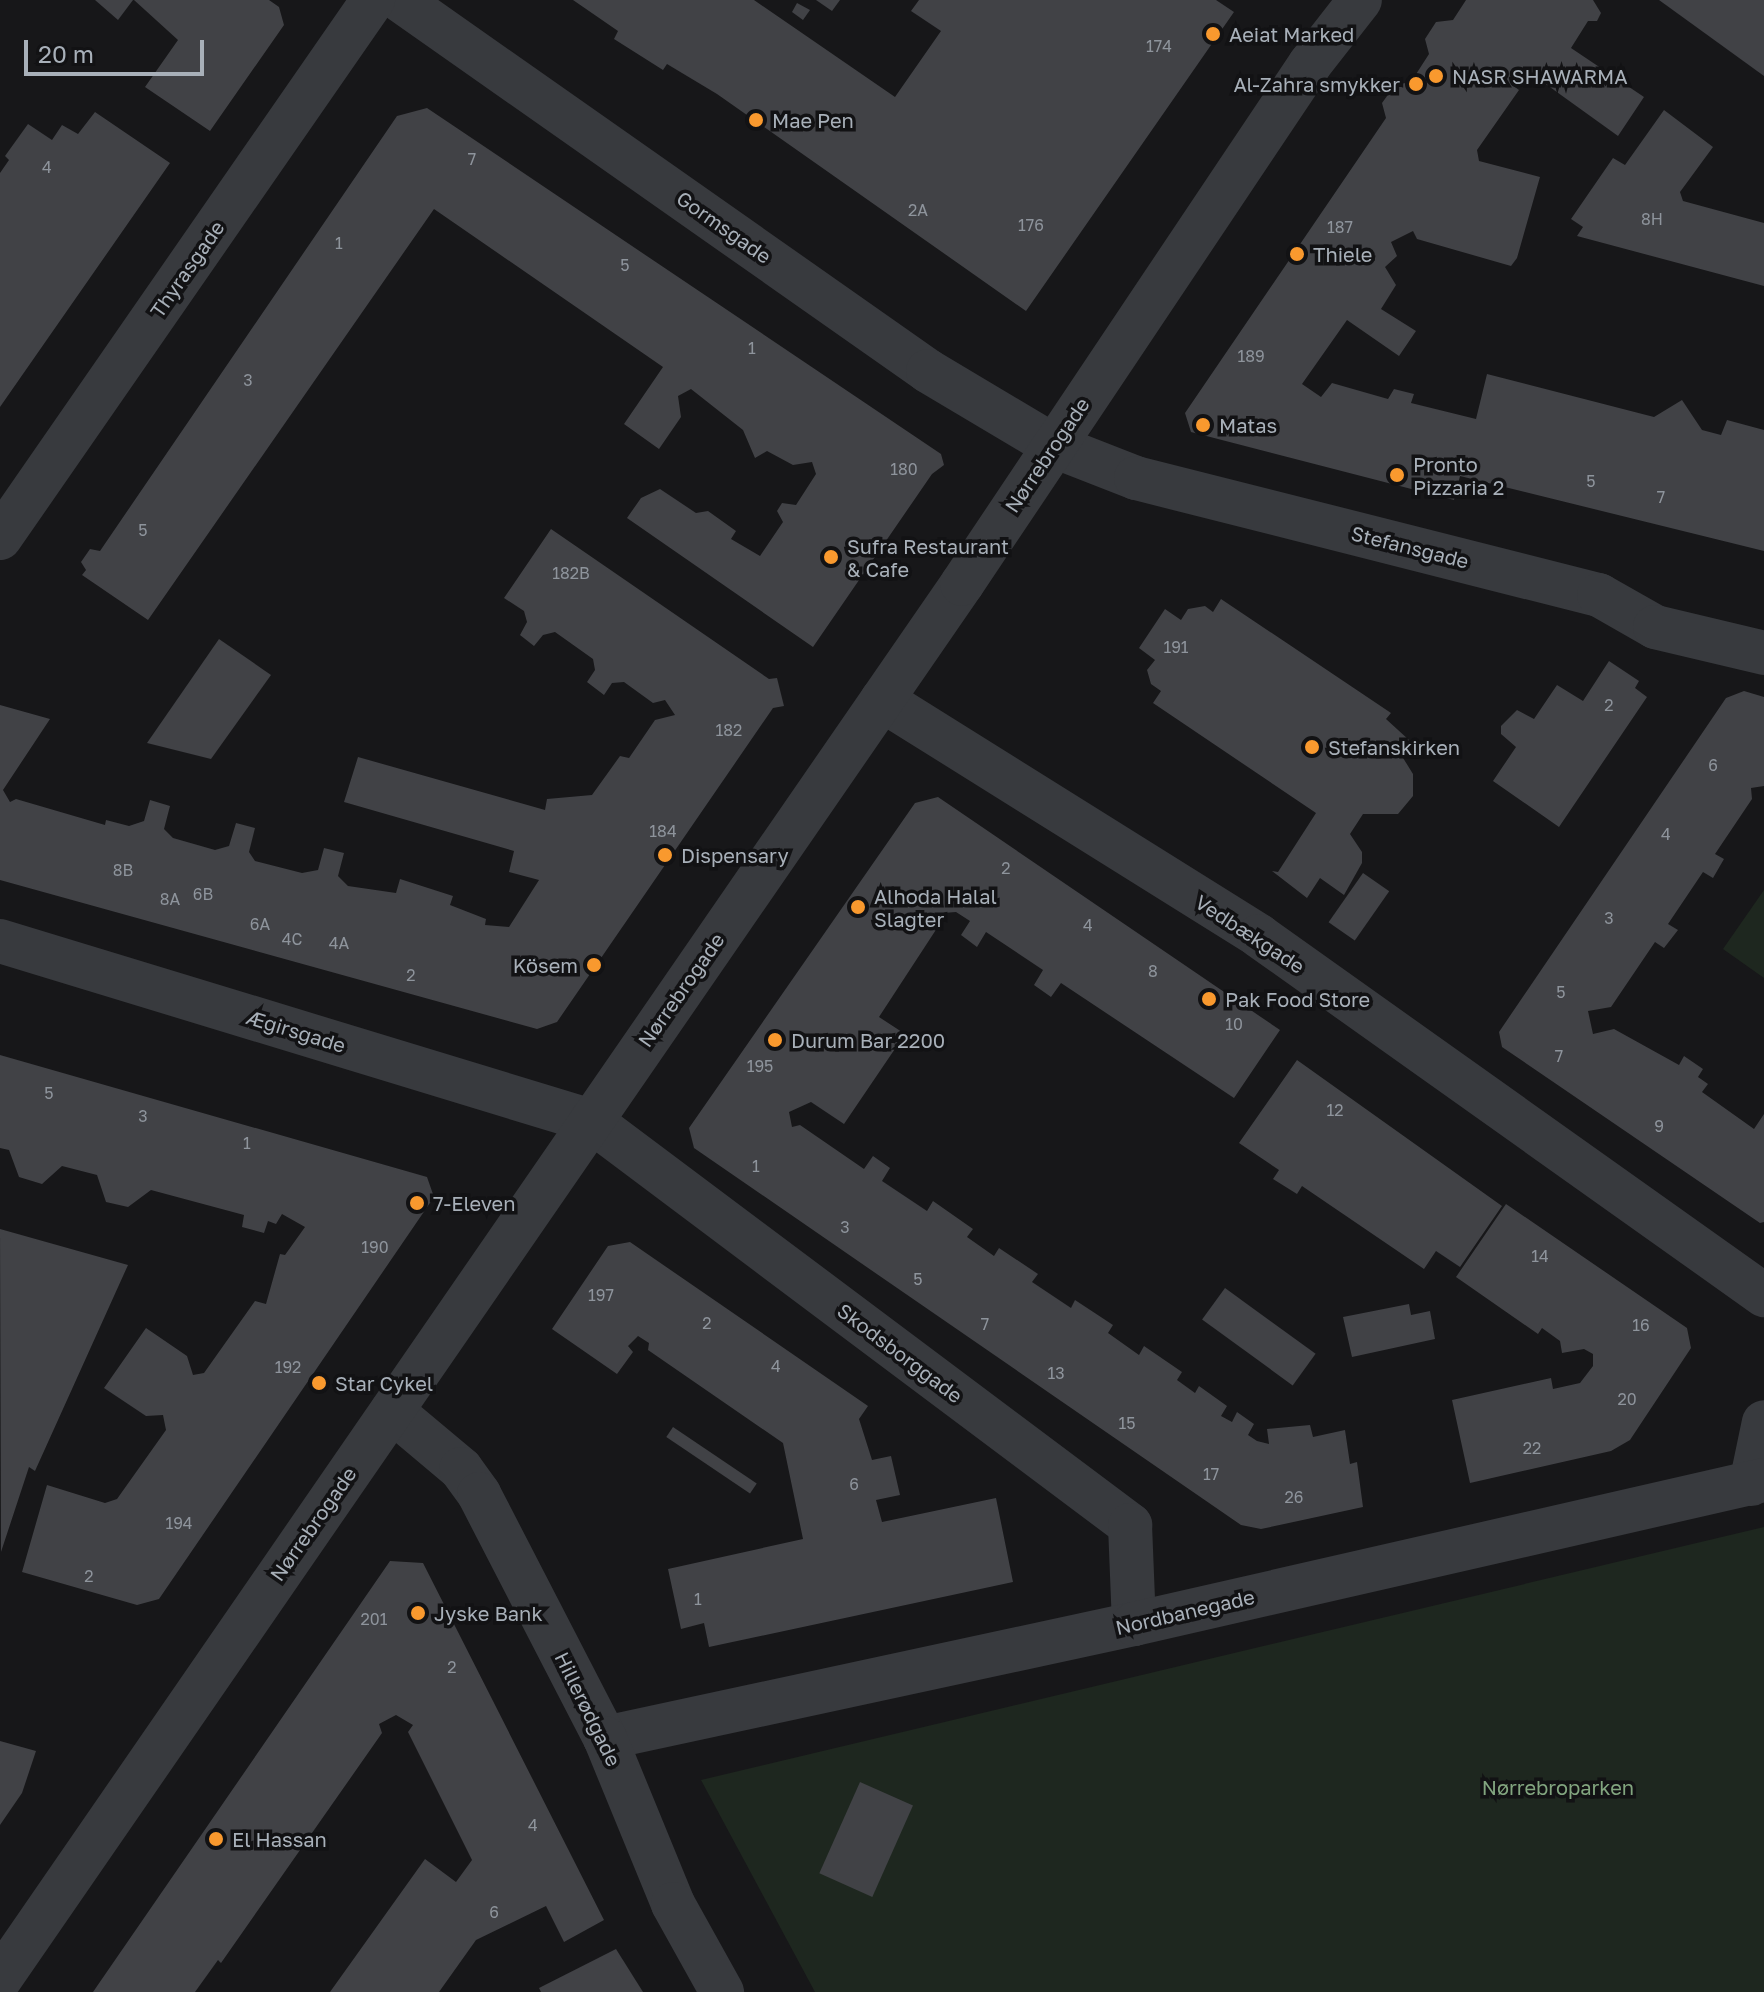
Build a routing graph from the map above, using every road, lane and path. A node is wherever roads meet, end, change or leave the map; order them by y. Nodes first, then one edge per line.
1 (373, 0) edge
2 (400, 0) edge
3 (1360, 0) edge
4 (1054, 446) junction
5 (0, 538) edge
6 (1764, 653) edge
7 (882, 700) junction
8 (0, 941) edge
9 (591, 1121) junction
10 (1764, 1295) edge
11 (392, 1411) junction
12 (1764, 1422) edge
13 (1757, 1482) edge
14 (1134, 1624) junction
15 (605, 1738) junction
16 (0, 1979) edge
17 (722, 1992) edge

1 - 5 street, Thyrasgade
2 - 4 street, Gormsgade
3 - 4 street, Nørrebrogade
4 - 6 street, Stefansgade
4 - 7 street, Nørrebrogade
7 - 9 street, Nørrebrogade
7 - 10 street, Vedbækgade
8 - 9 street, Ægirsgade
9 - 11 street, Nørrebrogade
9 - 14 street, Skodsborggade
11 - 15 street, Hillerødgade
11 - 16 street, Nørrebrogade
12 - 13 street
13 - 14 street, Nordbanegade
14 - 15 street, Nordbanegade
15 - 17 street, Hillerødgade

